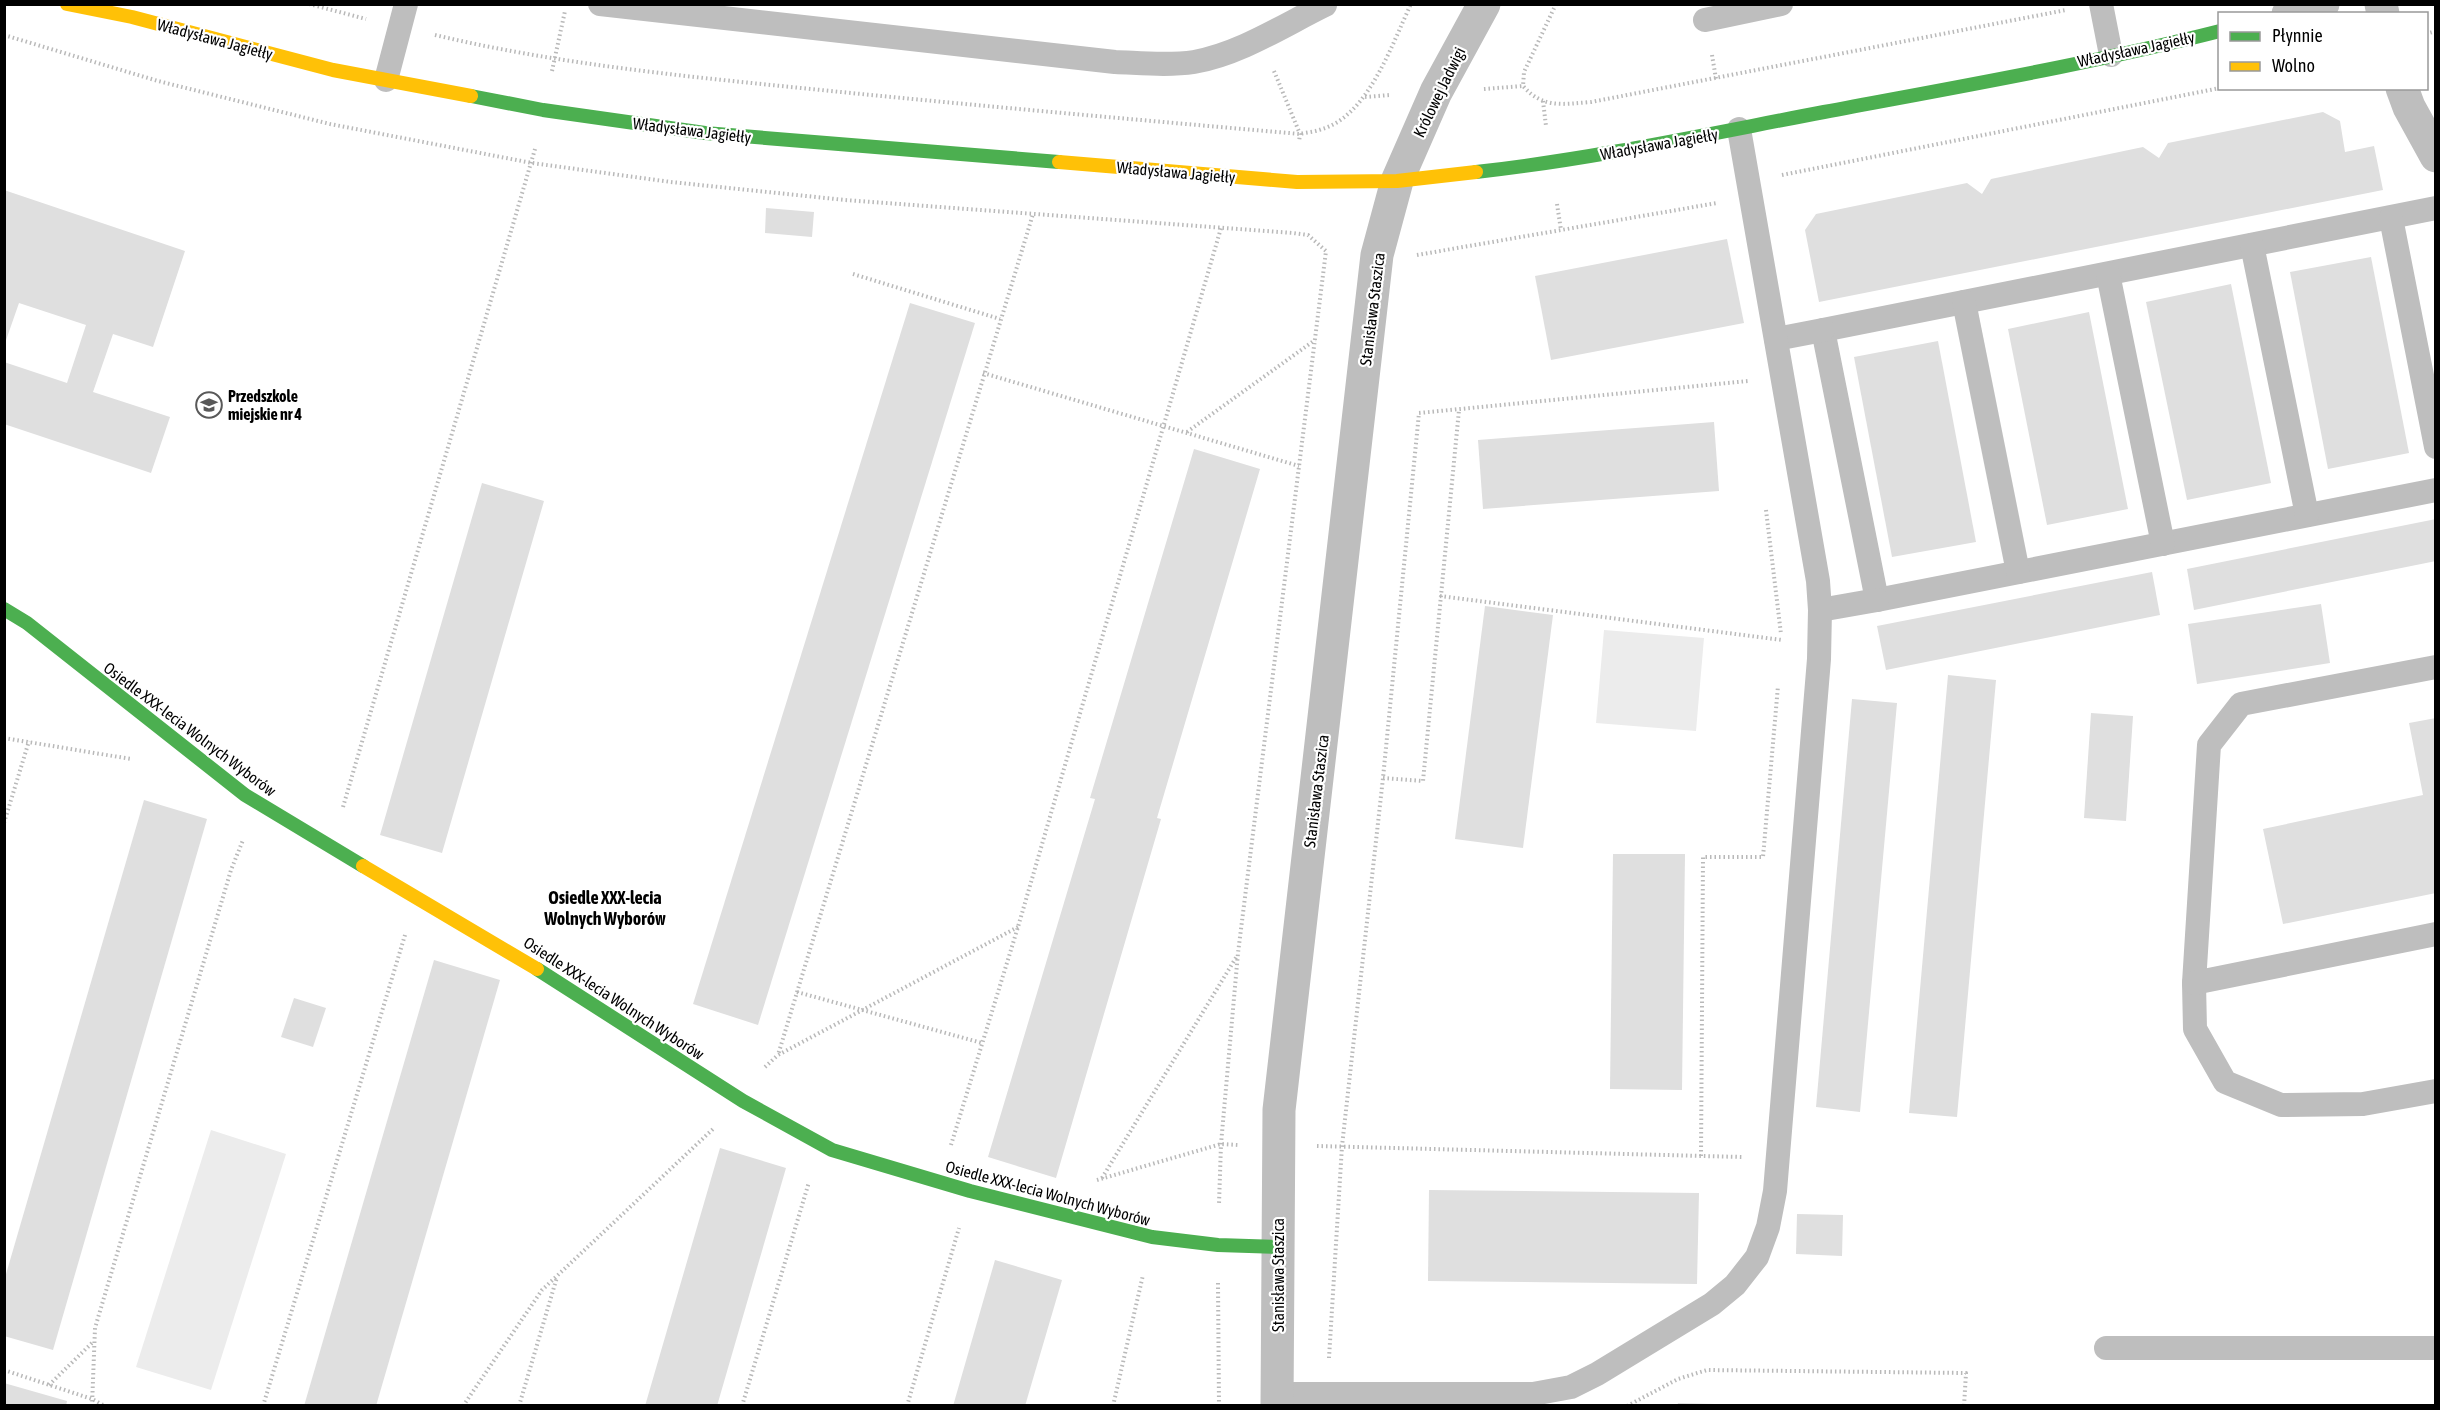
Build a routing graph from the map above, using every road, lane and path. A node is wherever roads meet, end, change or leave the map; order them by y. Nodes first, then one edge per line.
1 (67, 4) edge
2 (309, 4) edge
3 (600, 4) edge
4 (1411, 4) edge
5 (1484, 4) edge
6 (1556, 4) edge
7 (1781, 4) edge
8 (2101, 4) edge
9 (2323, 4) edge
10 (1325, 5) edge
11 (2070, 9) dead end
12 (120, 11) edge
13 (2295, 12) edge
14 (404, 16) edge
15 (1705, 20) dead end
16 (2218, 31) edge
17 (4, 35) edge
18 (2111, 55) junction
19 (386, 80) junction
20 (2218, 88) edge
21 (2403, 90) edge
22 (1739, 129) junction
23 (2436, 156) edge
24 (532, 163) junction
25 (1397, 181) junction
26 (1749, 190) junction
27 (2436, 208) edge
28 (1033, 214) junction
29 (2391, 218) junction
30 (1221, 228) junction
31 (2252, 245) junction
32 (1326, 251) junction
33 (1377, 255) junction
34 (853, 274) dead end
35 (2108, 274) junction
36 (1965, 302) junction
37 (1000, 319) junction
38 (1823, 330) junction
39 (1315, 339) junction
40 (1776, 339) junction
41 (983, 373) junction
42 (1751, 381) dead end
43 (1459, 410) junction
44 (1164, 426) junction
45 (1186, 432) junction
46 (2436, 447) edge
47 (1299, 466) junction
48 (2436, 490) edge
49 (1765, 499) dead end
50 (2307, 515) junction
51 (2163, 544) junction
52 (2018, 572) junction
53 (1440, 596) junction
54 (1877, 600) junction
55 (4, 609) edge
56 (1820, 610) junction
57 (1782, 640) junction
58 (1781, 651) dead end
59 (2436, 667) edge
60 (1779, 674) dead end
61 (4, 738) edge
62 (29, 740) junction
63 (138, 763) dead end
64 (1383, 778) junction
65 (4, 823) edge
66 (243, 839) dead end
67 (331, 848) junction
68 (417, 897) junction
69 (1018, 927) junction
70 (2436, 934) edge
71 (1238, 953) junction
72 (2194, 983) junction
73 (797, 992) junction
74 (862, 1010) junction
75 (982, 1043) junction
76 (2436, 1091) edge
77 (743, 1101) junction
78 (820, 1143) junction
79 (1221, 1144) junction
80 (1278, 1146) junction
81 (1342, 1146) junction
82 (1701, 1156) junction
83 (1778, 1158) junction
84 (1101, 1178) junction
85 (940, 1181) junction
86 (1091, 1181) dead end
87 (970, 1191) junction
88 (1152, 1237) junction
89 (1218, 1245) junction
90 (1278, 1247) junction
91 (557, 1275) junction
92 (94, 1341) junction
93 (2106, 1348) dead end
94 (2436, 1348) edge
95 (4, 1370) edge
96 (50, 1385) junction
97 (1327, 1394) junction
98 (92, 1399) junction
99 (1277, 1400) edge
100 (92, 1406) edge
101 (105, 1406) edge
102 (263, 1406) edge
103 (463, 1406) edge
104 (519, 1406) edge
105 (742, 1406) edge
106 (907, 1406) edge
107 (1113, 1406) edge
108 (1219, 1406) edge
109 (1627, 1406) edge
110 (1965, 1406) edge

1 - 12 street, Władysława Jagiełły
2 - 14 path
3 - 10 lane
4 - 14 path
5 - 25 street, Królowej Jadwigi
6 - 11 path
7 - 15 lane
8 - 18 lane
9 - 13 street
12 - 19 street, Władysława Jagiełły
14 - 19 lane
16 - 18 street, Władysława Jagiełły
17 - 24 path
18 - 22 street, Władysława Jagiełły
19 - 25 street, Władysława Jagiełły
20 - 26 path
21 - 23 street
22 - 25 street, Władysława Jagiełły
22 - 26 lane
24 - 28 path
24 - 67 path
25 - 33 street, Stanisława Staszica
26 - 33 path
26 - 40 lane
27 - 29 lane
28 - 30 path
28 - 37 path
29 - 31 lane
29 - 46 lane
30 - 32 path
30 - 44 path
31 - 35 lane
31 - 50 lane
32 - 33 path
32 - 39 path
33 - 80 street, Stanisława Staszica
34 - 37 path
35 - 36 lane
35 - 51 lane
36 - 38 lane
36 - 52 lane
37 - 41 path
38 - 40 lane
38 - 54 lane
39 - 45 path
39 - 47 path
40 - 56 lane
41 - 44 path
41 - 73 path
42 - 43 path
43 - 53 path
43 - 64 path
44 - 45 path
44 - 69 path
45 - 47 path
47 - 71 path
48 - 50 lane
49 - 57 path
50 - 51 lane
51 - 52 lane
52 - 54 lane
53 - 57 path
53 - 64 path
54 - 56 lane
55 - 67 street, Osiedle XXX-lecia Wolnych Wyborów
56 - 83 lane
57 - 58 path
59 - 72 lane
60 - 82 path
61 - 62 path
62 - 63 path
62 - 65 path
64 - 81 path
66 - 92 path
67 - 68 street, Osiedle XXX-lecia Wolnych Wyborów
68 - 77 street, Osiedle XXX-lecia Wolnych Wyborów
68 - 102 path
69 - 74 path
69 - 75 path
70 - 72 lane
71 - 79 path
71 - 84 path
72 - 76 lane
73 - 74 path
73 - 74 path
74 - 75 path
75 - 85 path
77 - 78 street, Osiedle XXX-lecia Wolnych Wyborów
77 - 91 path
78 - 85 street, Osiedle XXX-lecia Wolnych Wyborów
78 - 105 path
79 - 80 path
79 - 84 path
79 - 89 path
80 - 81 path
80 - 90 street, Stanisława Staszica
81 - 82 path
81 - 97 path
82 - 83 path
83 - 97 lane
84 - 86 path
85 - 87 street, Osiedle XXX-lecia Wolnych Wyborów
87 - 88 street, Osiedle XXX-lecia Wolnych Wyborów
87 - 106 path
88 - 89 street, Osiedle XXX-lecia Wolnych Wyborów
88 - 107 path
89 - 90 street, Osiedle XXX-lecia Wolnych Wyborów
89 - 108 path
90 - 99 street, Stanisława Staszica
91 - 103 path
91 - 104 path
92 - 96 path
92 - 98 path
93 - 94 lane
95 - 96 path
96 - 98 path
97 - 99 lane
98 - 100 path
98 - 101 path
109 - 110 path

